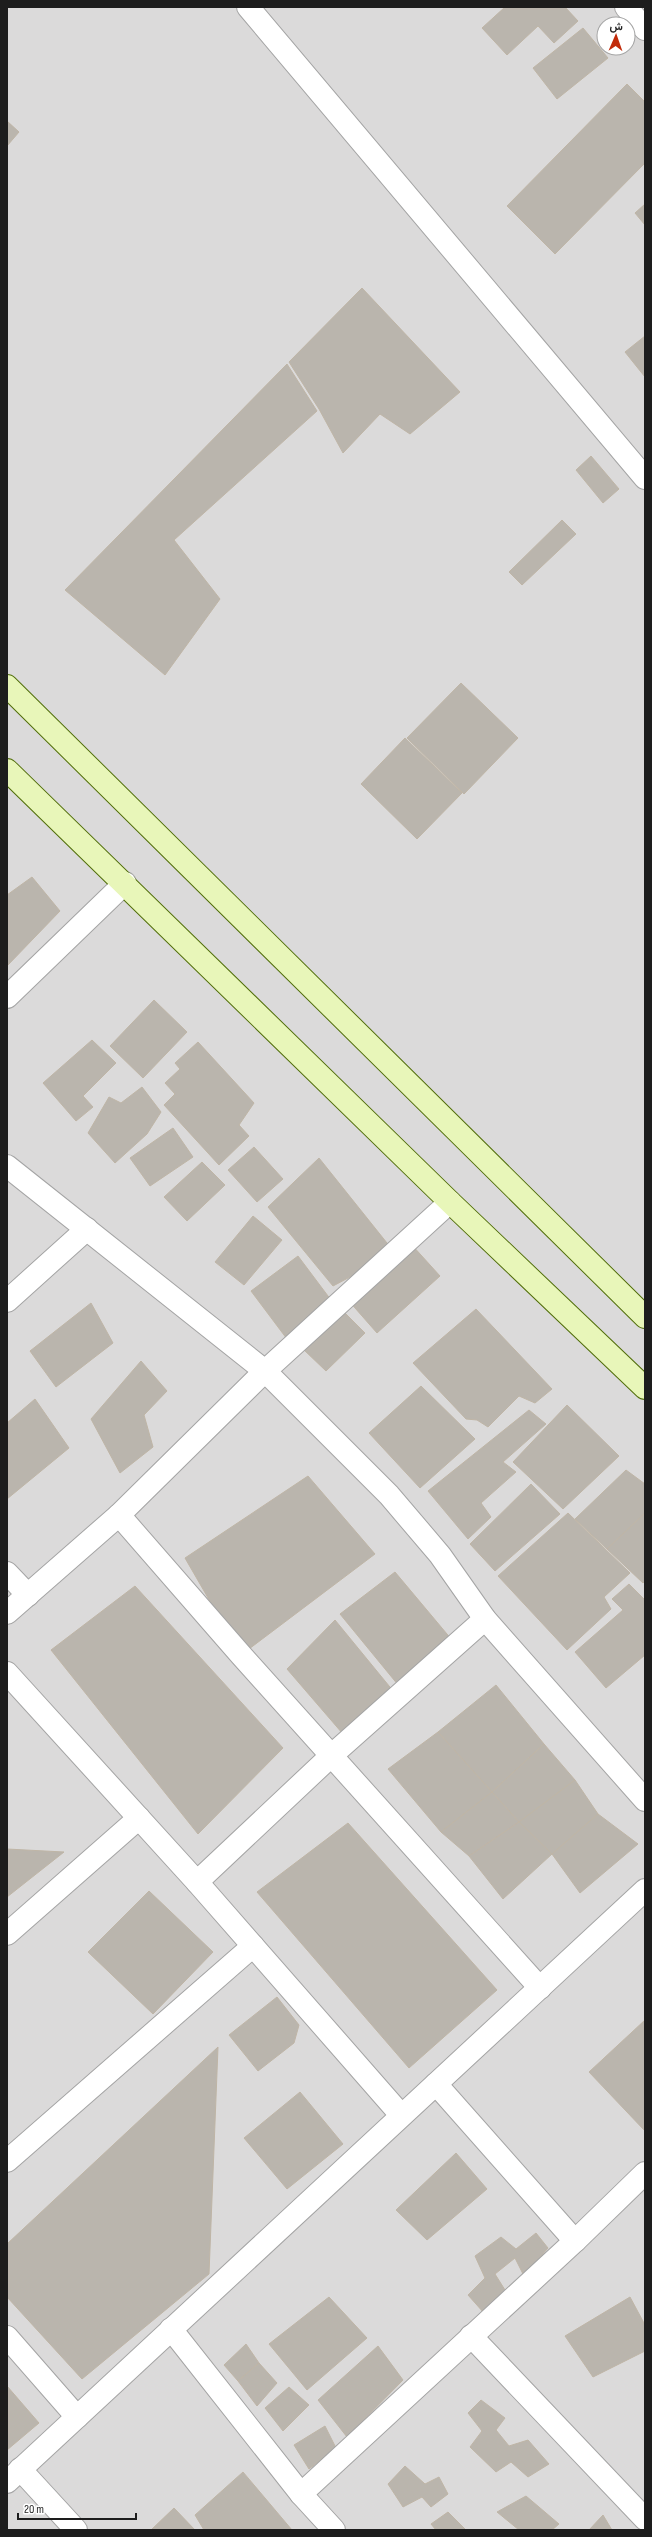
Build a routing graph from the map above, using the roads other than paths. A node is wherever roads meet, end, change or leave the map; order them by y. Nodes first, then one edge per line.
1 (248, 7) edge
2 (626, 7) edge
3 (645, 29) edge
4 (645, 478) edge
5 (7, 686) edge
6 (7, 770) edge
7 (125, 883) junction
8 (7, 997) edge
9 (7, 1166) edge
10 (450, 1202) junction
11 (87, 1229) junction
12 (7, 1301) edge
13 (645, 1317) edge
14 (265, 1371) junction
15 (645, 1388) edge
16 (119, 1515) junction
17 (7, 1573) edge
18 (28, 1596) junction
19 (7, 1613) edge
20 (485, 1619) junction
21 (7, 1673) edge
22 (332, 1755) junction
23 (645, 1800) edge
24 (139, 1818) junction
25 (197, 1882) junction
26 (645, 1890) edge
27 (7, 1934) edge
28 (254, 1946) junction
29 (540, 1988) junction
30 (436, 2084) junction
31 (401, 2115) junction
32 (7, 2161) edge
33 (645, 2173) edge
34 (575, 2241) junction
35 (172, 2329) junction
36 (471, 2336) junction
37 (7, 2337) edge
38 (77, 2417) junction
39 (14, 2476) edge
40 (301, 2494) junction
41 (645, 2519) edge
42 (76, 2530) edge
43 (334, 2530) edge

1 - 4 street
2 - 3 street
5 - 13 main road
6 - 7 main road
7 - 8 street
7 - 10 main road
9 - 11 street
10 - 14 street
10 - 15 main road
11 - 12 street
11 - 14 street
14 - 16 street
14 - 20 street
16 - 18 street
16 - 22 street
17 - 18 street
18 - 19 street
20 - 22 street
20 - 23 street
21 - 24 street
22 - 25 street
22 - 29 street
24 - 25 street
24 - 27 street
25 - 28 street
26 - 29 street
28 - 31 street
28 - 32 street
29 - 30 street
30 - 31 street
30 - 34 street
31 - 35 street
33 - 34 street
34 - 36 street
35 - 38 street
35 - 40 street
36 - 40 street
36 - 41 street
37 - 38 street
38 - 39 street
39 - 42 street
40 - 43 street

